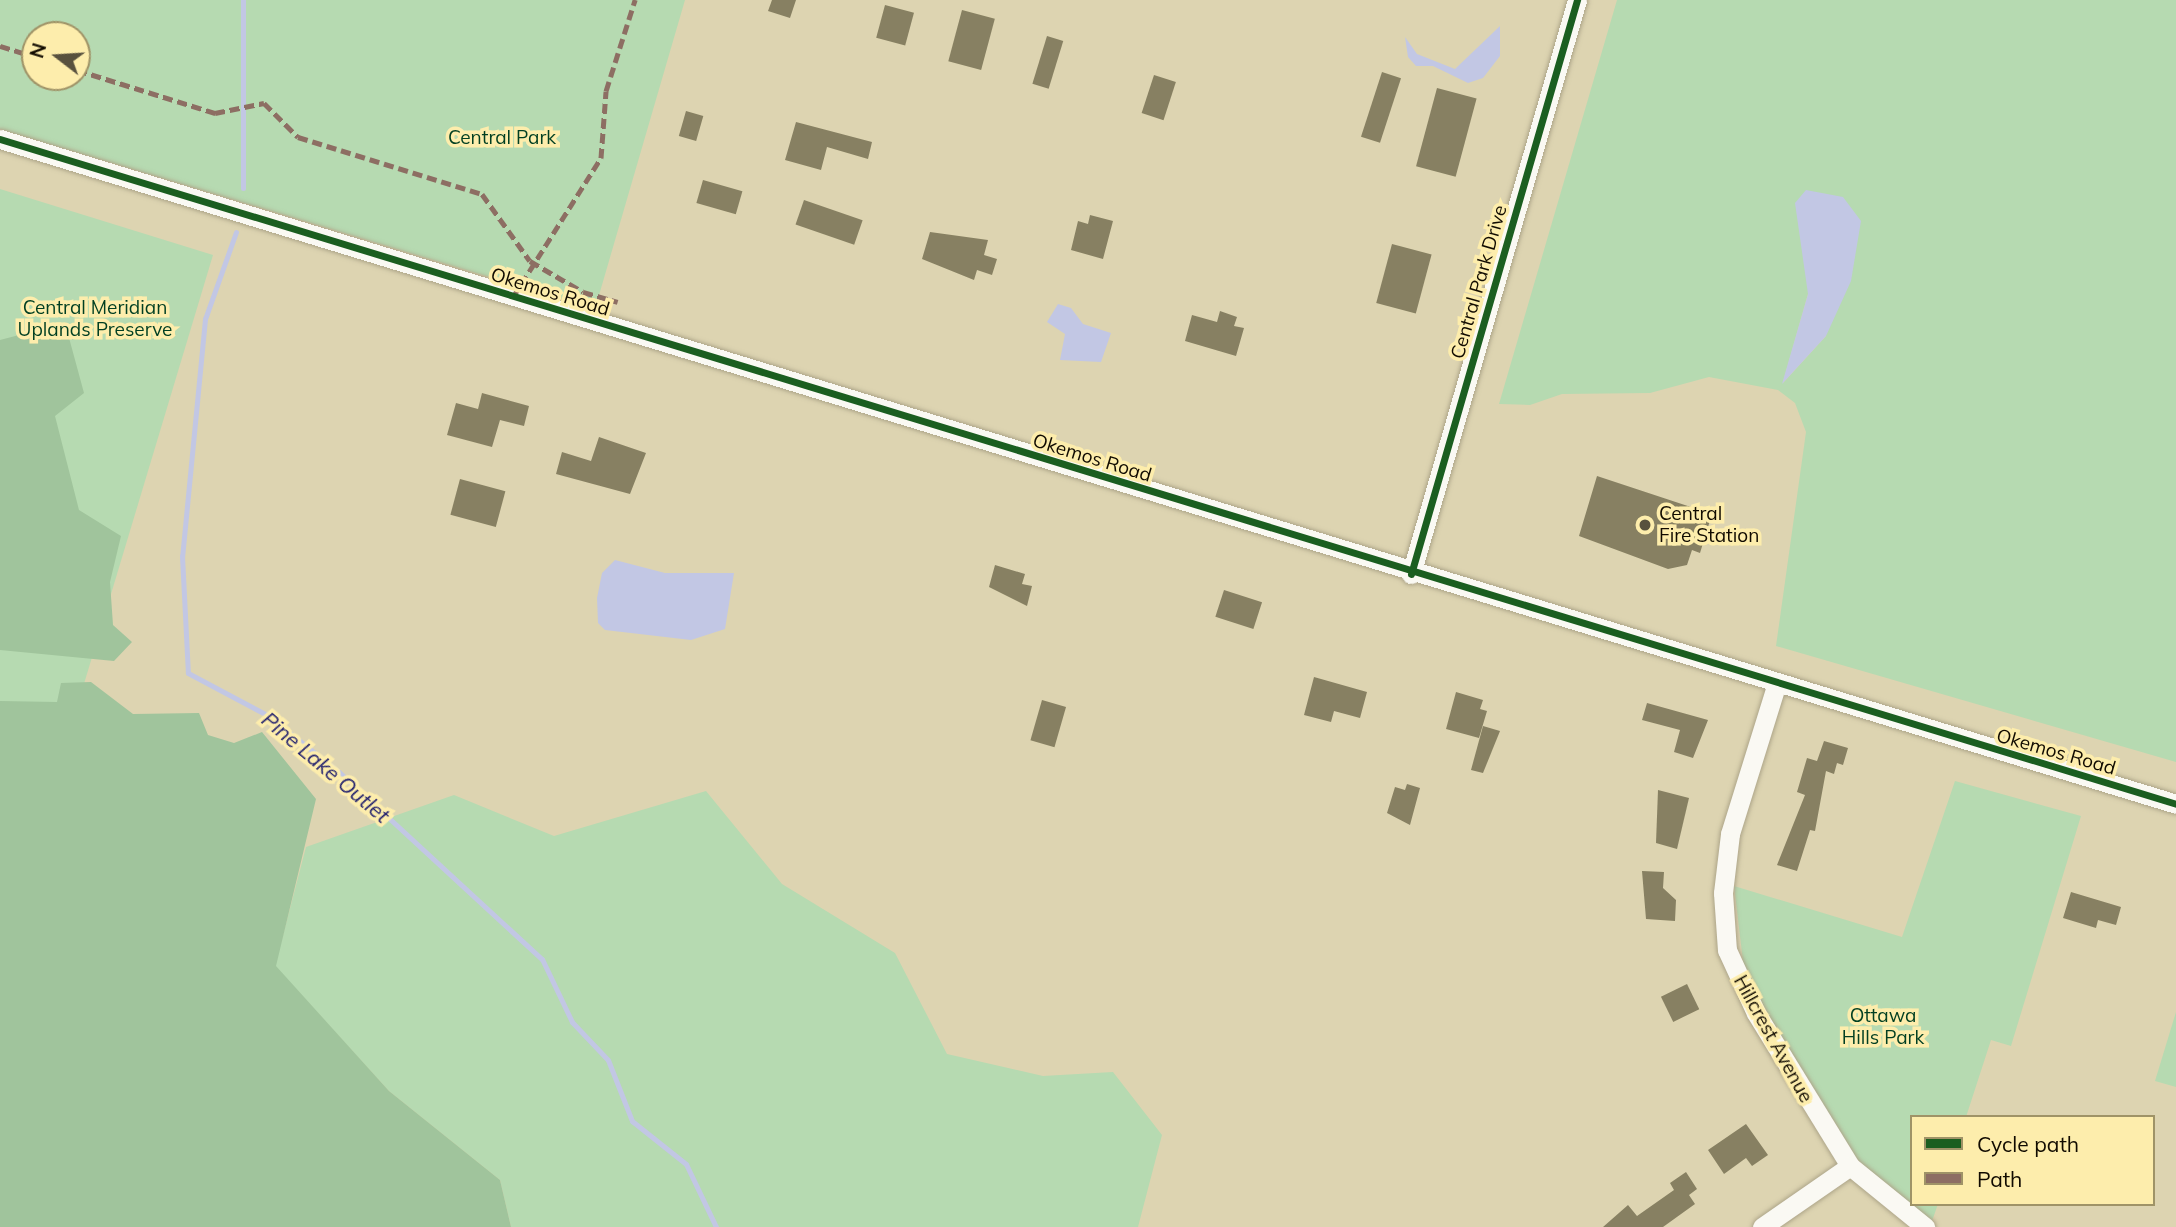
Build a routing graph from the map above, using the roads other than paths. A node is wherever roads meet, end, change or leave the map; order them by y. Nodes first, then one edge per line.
1 (1577, 0) edge
2 (0, 139) edge
3 (1411, 574) junction
4 (1776, 686) junction
5 (2176, 804) edge
6 (1850, 1166) junction
7 (1762, 1227) edge
8 (1925, 1227) edge

1 - 3 street, Central Park Drive
2 - 3 street, Okemos Road
3 - 4 street, Okemos Road
4 - 5 street, Okemos Road
4 - 6 street, Hillcrest Avenue
6 - 7 street
6 - 8 street, Hillcrest Avenue

